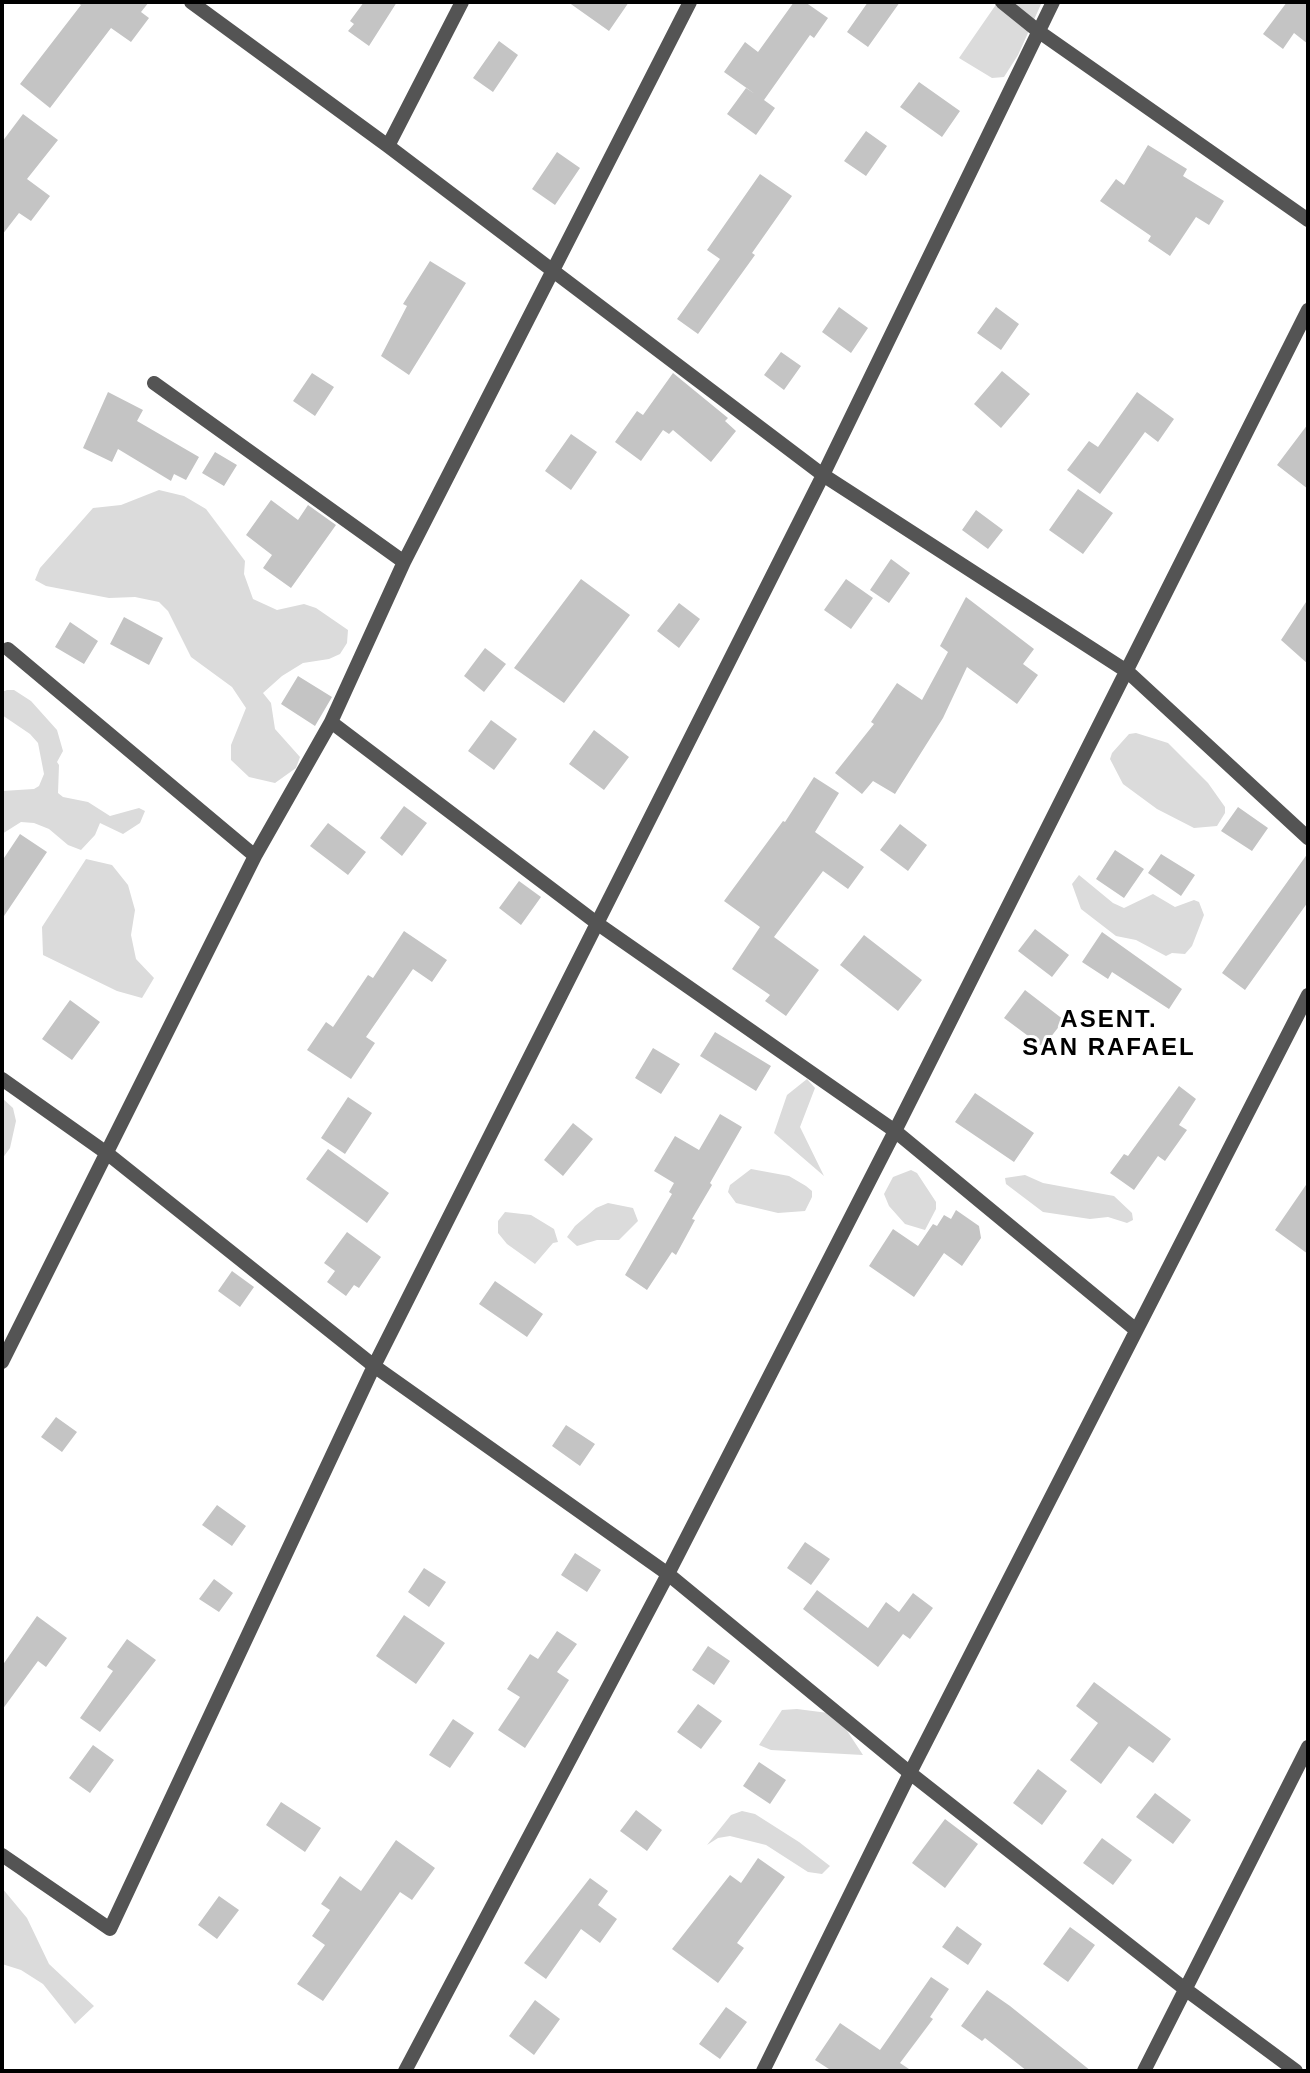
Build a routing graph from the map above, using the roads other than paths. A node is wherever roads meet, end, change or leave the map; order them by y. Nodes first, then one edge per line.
1 (191, 2) edge
2 (462, 2) edge
3 (690, 2) edge
4 (1002, 2) edge
5 (1053, 2) edge
6 (1038, 31) junction
7 (388, 146) junction
8 (1308, 220) edge
9 (553, 272) junction
10 (1308, 310) edge
11 (154, 383) dead end
12 (823, 475) junction
13 (404, 562) junction
14 (8, 649) dead end
15 (1128, 672) junction
16 (331, 722) junction
17 (1308, 838) edge
18 (256, 856) junction
19 (598, 924) junction
20 (1308, 995) edge
21 (2, 1079) edge
22 (895, 1131) junction
23 (108, 1154) junction
24 (1136, 1330) junction
25 (2, 1362) edge
26 (374, 1366) junction
27 (668, 1574) junction
28 (1308, 1747) edge
29 (910, 1773) junction
30 (2, 1855) edge
31 (1185, 1989) junction
32 (405, 2071) edge
33 (763, 2071) edge
34 (1144, 2071) edge
35 (1296, 2071) edge

1 - 7 street
2 - 7 street
3 - 9 street
4 - 6 street
5 - 6 street
6 - 8 street
6 - 12 street
7 - 9 street
9 - 12 street
9 - 13 street
10 - 15 street
11 - 13 street
12 - 15 street
12 - 19 street
13 - 16 street
14 - 18 street
15 - 17 street
15 - 22 street
16 - 18 street
16 - 19 street
18 - 23 street
19 - 22 street
19 - 26 street
20 - 24 street
21 - 23 street
22 - 24 street
22 - 27 street
23 - 25 street
23 - 26 street
24 - 29 street
26 - 27 street
26 - 30 street
27 - 29 street
27 - 32 street
28 - 31 street
29 - 31 street
29 - 33 street
31 - 34 street
31 - 35 street

